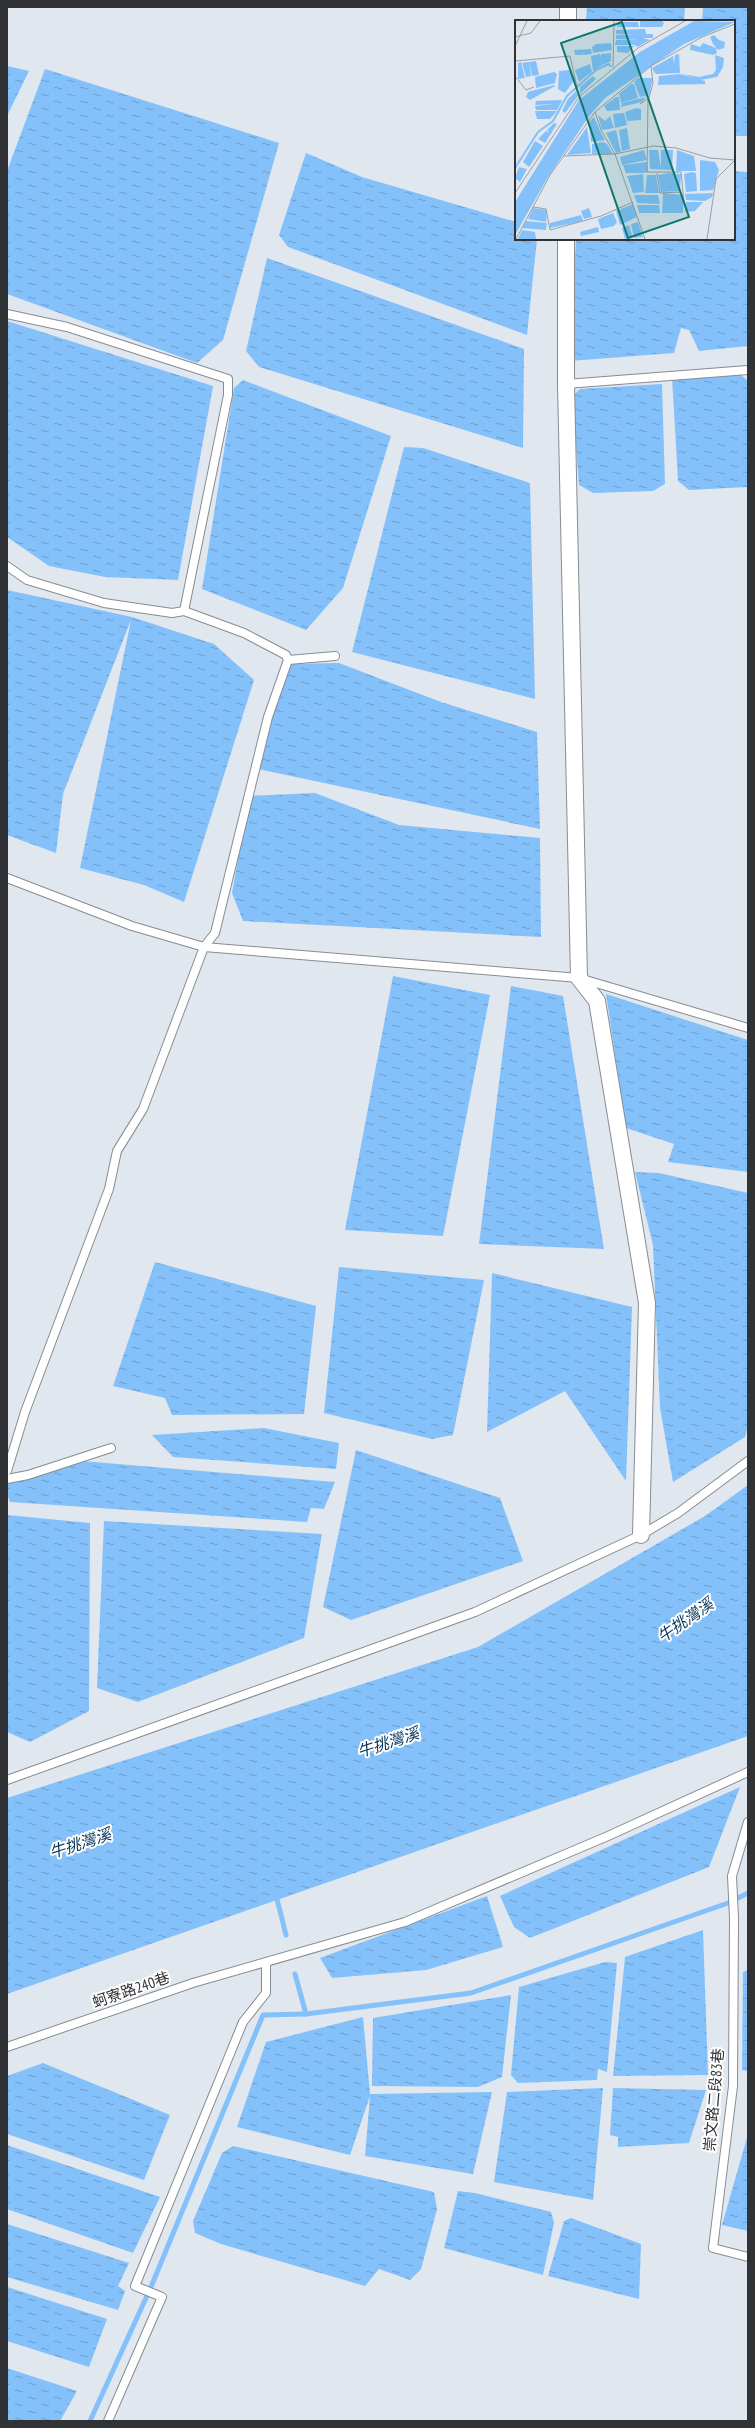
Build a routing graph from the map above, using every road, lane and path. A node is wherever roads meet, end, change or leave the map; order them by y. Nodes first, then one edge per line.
1 (568, 7) edge
2 (568, 20) edge
3 (566, 240) edge
4 (7, 314) edge
5 (748, 370) edge
6 (566, 384) junction
7 (7, 566) edge
8 (184, 611) junction
9 (335, 656) dead end
10 (288, 660) junction
11 (7, 878) edge
12 (204, 947) junction
13 (579, 978) junction
14 (748, 1028) edge
15 (111, 1448) dead end
16 (748, 1461) edge
17 (7, 1471) edge
18 (7, 1478) edge
19 (641, 1535) junction
20 (748, 1772) edge
21 (7, 1780) edge
22 (748, 1822) edge
23 (266, 1962) junction
24 (7, 2047) edge
25 (748, 2257) edge
26 (108, 2421) edge

1 - 2 street
3 - 6 street
4 - 8 lane
5 - 6 lane
6 - 13 street
7 - 8 lane
8 - 10 lane
9 - 10 lane
10 - 12 lane
11 - 12 lane
12 - 13 lane
12 - 17 lane
13 - 14 lane
13 - 19 street
15 - 18 lane
16 - 19 lane
19 - 21 lane
20 - 23 lane, 蚵寮路240巷
22 - 25 lane, 崇文路二段83巷
23 - 24 lane, 蚵寮路240巷
23 - 26 lane

